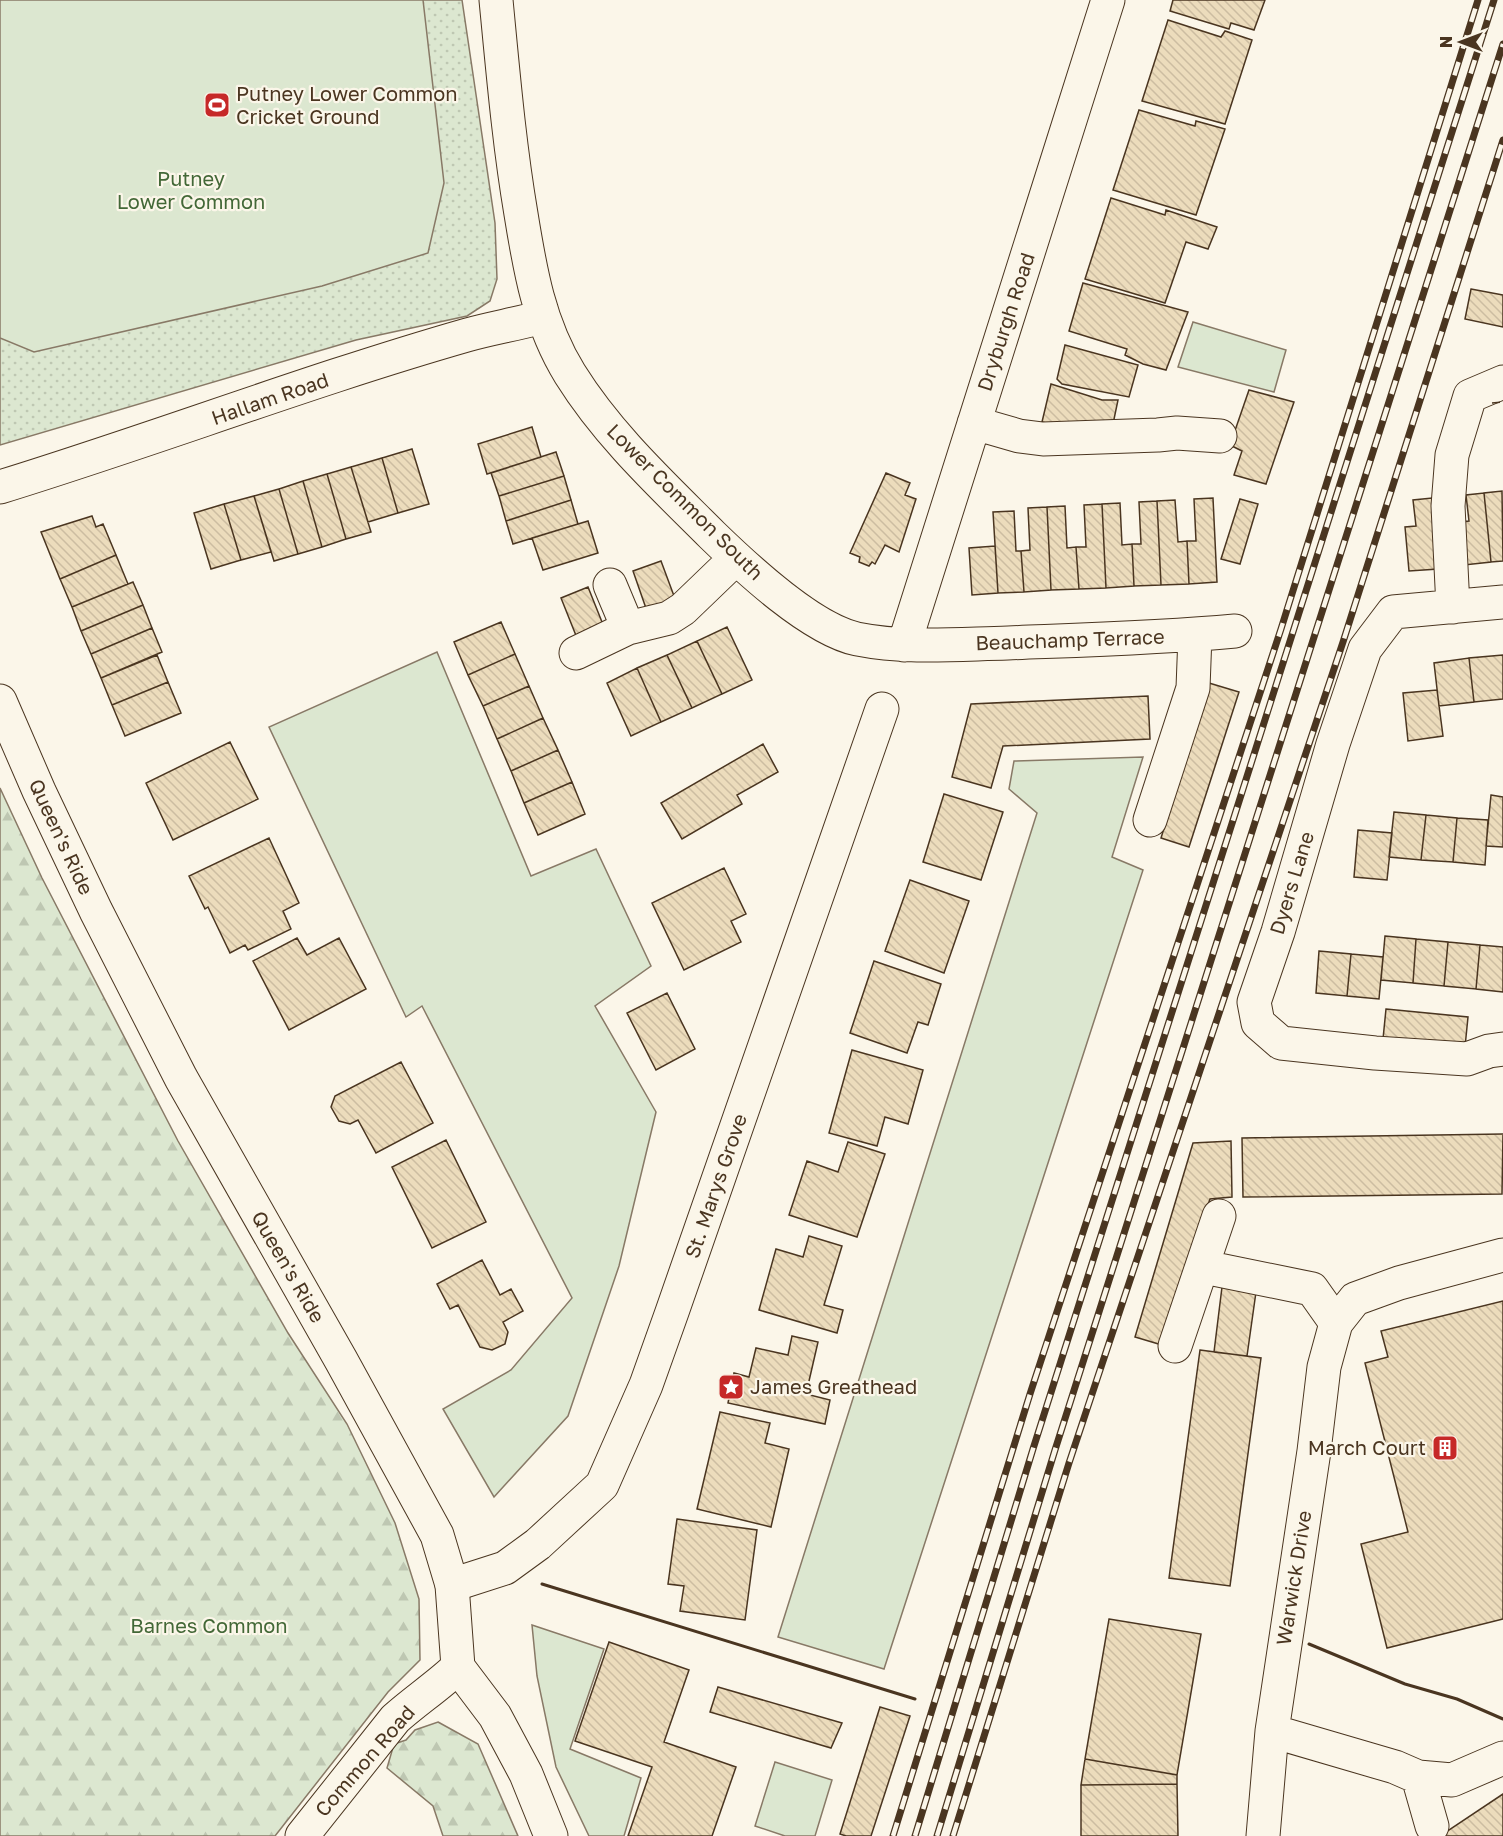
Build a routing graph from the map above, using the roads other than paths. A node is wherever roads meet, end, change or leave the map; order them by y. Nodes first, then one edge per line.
1 (496, 0) edge
2 (1108, 0) edge
3 (542, 317) junction
4 (1503, 382) edge
5 (974, 423) junction
6 (1220, 436) dead end
7 (0, 487) edge
8 (736, 558) junction
9 (610, 585) dead end
10 (1503, 602) edge
11 (1453, 607) junction
12 (628, 628) junction
13 (1235, 631) dead end
14 (1195, 635) junction
15 (904, 645) junction
16 (576, 653) dead end
17 (0, 701) edge
18 (882, 710) dead end
19 (1150, 820) dead end
20 (1503, 1049) edge
21 (1219, 1216) dead end
22 (1503, 1255) edge
23 (1204, 1267) junction
24 (1336, 1323) junction
25 (1175, 1346) dead end
26 (452, 1585) junction
27 (458, 1667) junction
28 (1272, 1731) junction
29 (1503, 1758) edge
30 (1418, 1777) junction
31 (1432, 1827) dead end
32 (302, 1836) edge
33 (551, 1836) edge
34 (1263, 1836) edge

1 - 3 street, Lower Common South
2 - 5 street, Dryburgh Road
3 - 7 street, Hallam Road
3 - 8 street, Lower Common South
4 - 11 street
5 - 6 street
5 - 15 street, Dryburgh Road
8 - 12 street
8 - 15 street, Lower Common South
9 - 12 street
10 - 11 street, Dyers Lane
11 - 20 street, Dyers Lane
12 - 16 street
13 - 14 street, Beauchamp Terrace
14 - 15 street, Beauchamp Terrace
14 - 19 street
17 - 26 street, Queen's Ride
18 - 26 street, St. Marys Grove
21 - 23 street
22 - 24 street, Warwick Drive
23 - 24 street
23 - 25 street
24 - 28 street, Warwick Drive
26 - 27 street, Queen's Ride
27 - 32 street, Common Road
27 - 33 street
28 - 30 street
28 - 34 street, Warwick Drive
29 - 30 street
30 - 31 street

